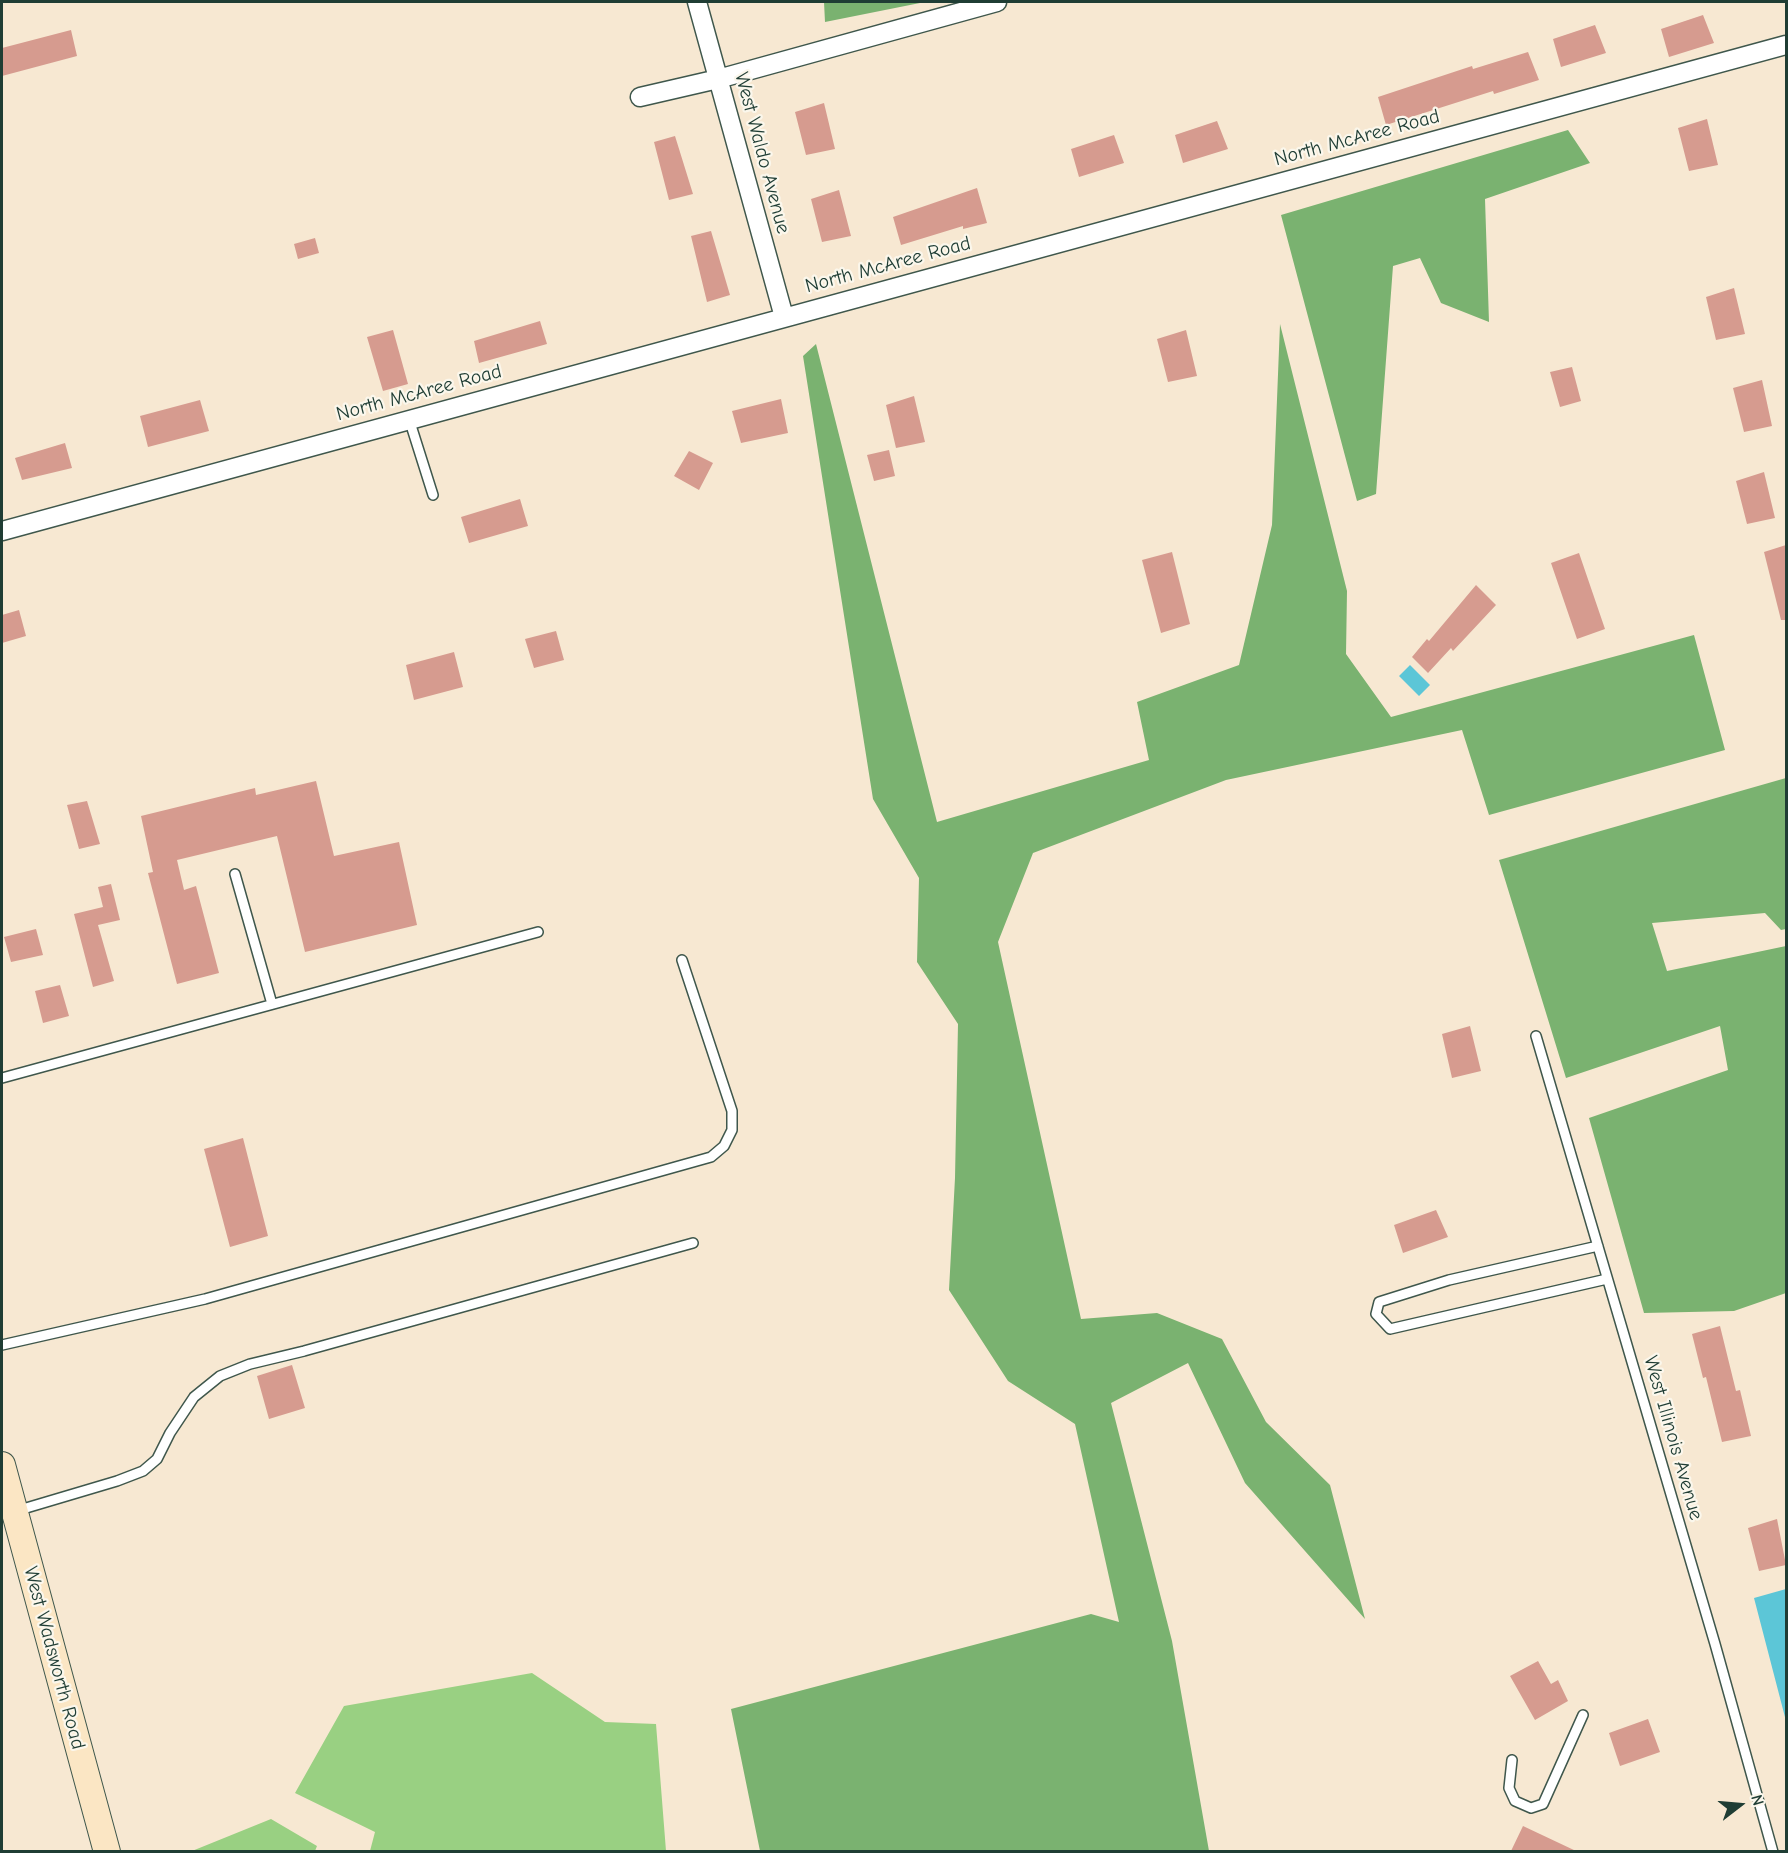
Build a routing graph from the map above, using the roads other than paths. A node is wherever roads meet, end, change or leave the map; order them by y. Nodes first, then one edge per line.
1 (697, 2) edge
2 (997, 2) edge
3 (1786, 45) edge
4 (718, 79) junction
5 (640, 97) dead end
6 (784, 317) junction
7 (409, 419) junction
8 (433, 495) dead end
9 (2, 531) edge
10 (235, 874) dead end
11 (538, 932) dead end
12 (682, 960) dead end
13 (272, 1004) junction
14 (1536, 1036) dead end
15 (2, 1078) edge
16 (693, 1243) dead end
17 (1598, 1246) junction
18 (1608, 1279) junction
19 (2, 1345) edge
20 (2, 1465) edge
21 (14, 1512) junction
22 (1583, 1715) dead end
23 (1512, 1760) dead end
24 (107, 1851) edge
25 (1773, 1851) edge

1 - 4 street, West Waldo Avenue
2 - 4 street
3 - 6 street, North McAree Road
4 - 5 street
4 - 6 street, West Waldo Avenue
6 - 7 street, North McAree Road
7 - 8 lane
7 - 9 street, North McAree Road
10 - 13 lane
11 - 13 lane
12 - 19 lane
13 - 15 lane
14 - 17 lane, West Illinois Avenue
16 - 21 lane
17 - 18 lane, West Illinois Avenue
17 - 18 lane
18 - 25 lane, West Illinois Avenue
20 - 21 main road, West Wadsworth Road
21 - 24 main road, West Wadsworth Road
22 - 23 lane

